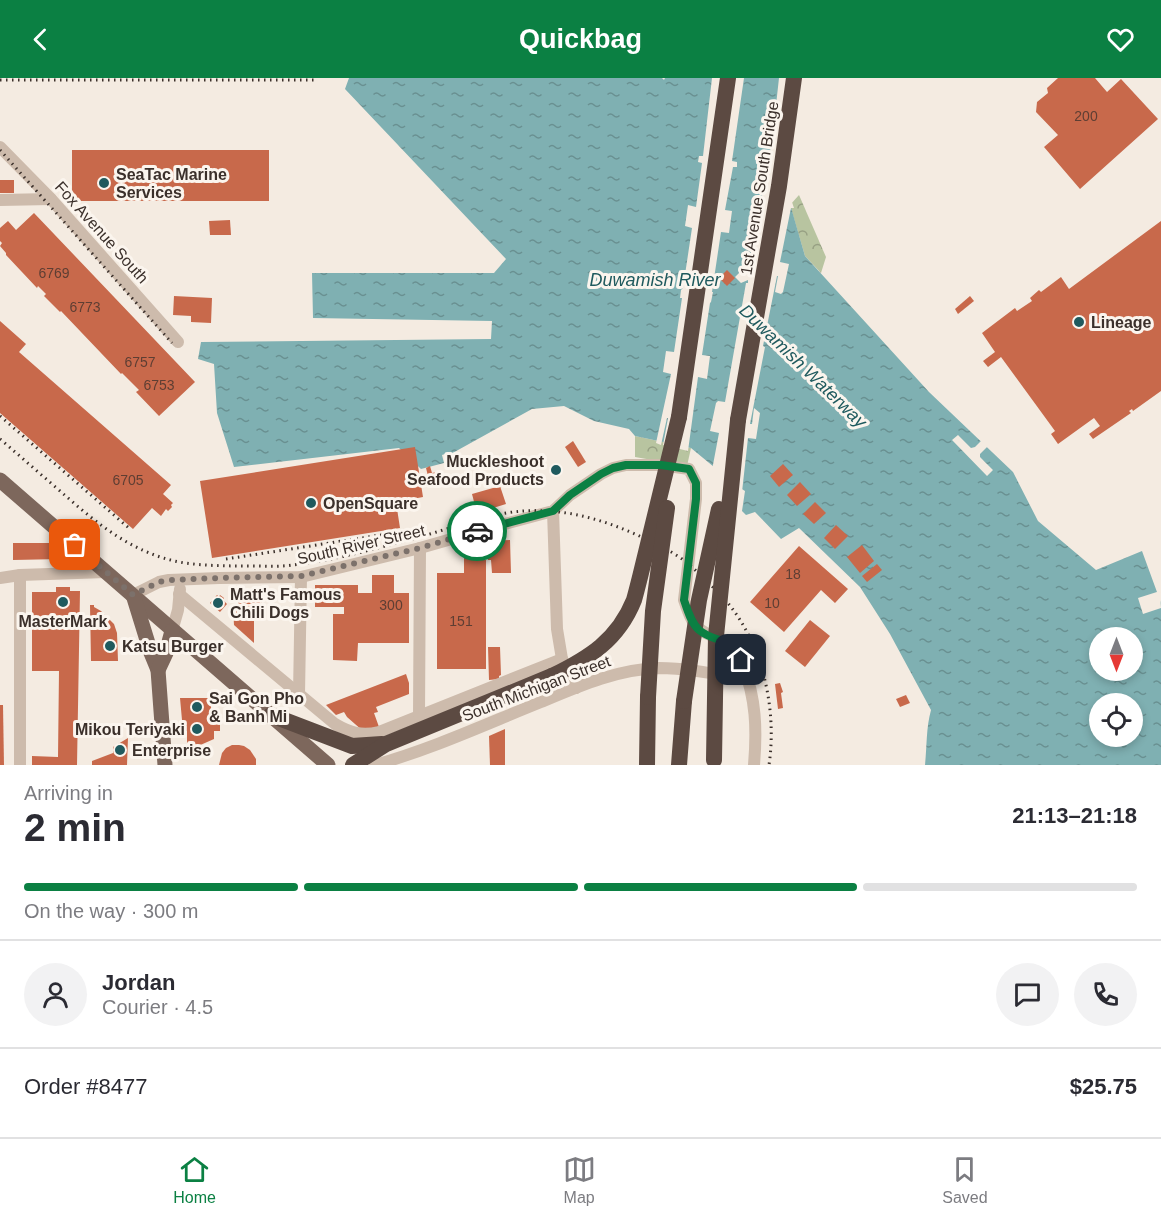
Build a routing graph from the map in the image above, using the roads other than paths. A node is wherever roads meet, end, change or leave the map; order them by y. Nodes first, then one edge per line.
1 (728, 78) edge
2 (794, 78) edge
3 (0, 147) edge
4 (0, 200) edge
5 (51, 200) junction
6 (178, 342) dead end
7 (679, 417) junction
8 (738, 420) junction
9 (0, 480) edge
10 (553, 511) junction
11 (420, 548) junction
12 (106, 572) junction
13 (20, 575) junction
14 (301, 576) junction
15 (0, 578) edge
16 (183, 579) junction
17 (179, 594) junction
18 (133, 595) junction
19 (172, 631) junction
20 (562, 659) junction
21 (158, 670) junction
22 (749, 680) junction
23 (576, 688) junction
24 (298, 694) junction
25 (271, 715) junction
26 (419, 716) junction
27 (386, 744) junction
28 (714, 763) edge
29 (20, 765) edge
30 (165, 765) edge
31 (328, 765) edge
32 (354, 765) edge
33 (375, 765) edge
34 (647, 765) edge
35 (679, 765) edge
36 (754, 765) edge

1 - 7 highway
2 - 8 highway, 1st Avenue South Bridge
3 - 5 street, Fox Avenue South
4 - 5 street
5 - 6 street, Fox Avenue South
7 - 27 highway, bridge
7 - 34 highway, bridge
8 - 28 highway, bridge
8 - 35 highway, 1st Avenue South Bridge, bridge
9 - 12 main road
10 - 11 street, South River Street
10 - 20 street
10 - 22 street, South River Street
11 - 14 street, South River Street
11 - 26 street
12 - 13 street
12 - 18 main road
13 - 15 street
13 - 29 street
14 - 16 street, South River Street
14 - 24 street
16 - 17 street
16 - 18 street, South River Street
17 - 19 street
17 - 24 street
18 - 19 main road
18 - 21 main road
19 - 21 main road
19 - 25 main road
20 - 23 street
20 - 26 street, South Michigan Street
21 - 30 main road
22 - 23 street, South Michigan Street
22 - 36 street
23 - 33 street, South Michigan Street
24 - 26 street, South Michigan Street
25 - 27 highway
25 - 31 main road
27 - 32 highway

